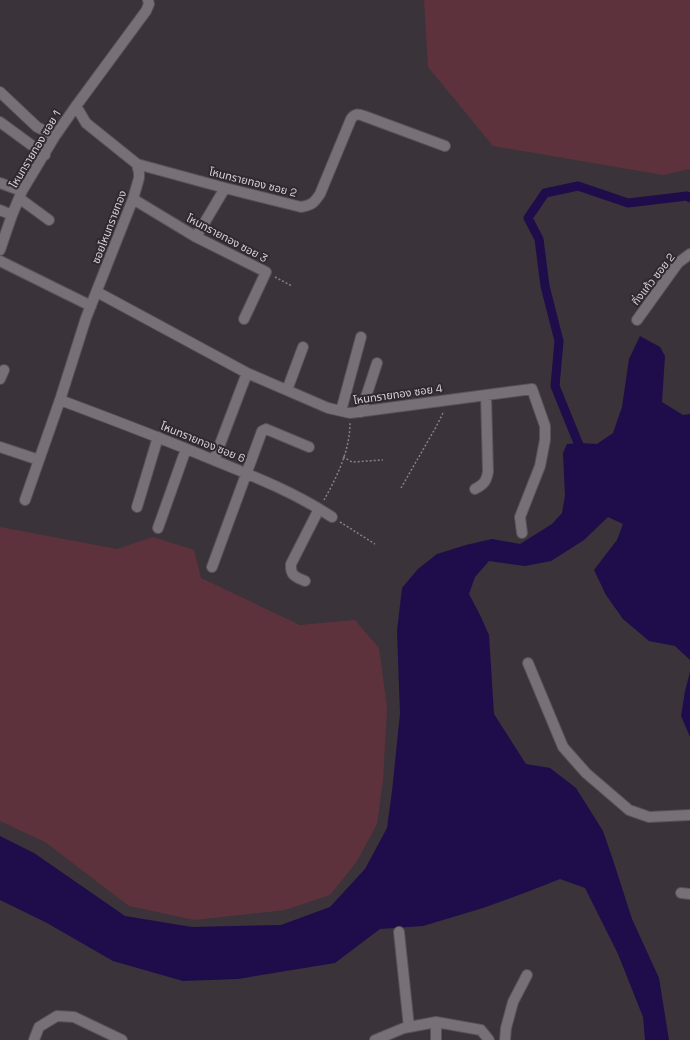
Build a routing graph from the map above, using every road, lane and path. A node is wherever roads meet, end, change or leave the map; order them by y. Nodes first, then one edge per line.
1 (148, 0) edge
2 (0, 92) edge
3 (76, 106) junction
4 (0, 122) edge
5 (55, 136) junction
6 (445, 146) dead end
7 (45, 155) junction
8 (137, 164) junction
9 (0, 183) edge
10 (225, 188) junction
11 (20, 195) junction
12 (133, 199) junction
13 (0, 210) edge
14 (12, 215) junction
15 (49, 220) dead end
16 (196, 237) junction
17 (0, 250) edge
18 (690, 254) edge
19 (0, 261) edge
20 (266, 272) junction
21 (292, 286) dead end
22 (97, 292) junction
23 (91, 306) junction
24 (244, 319) dead end
25 (637, 320) dead end
26 (361, 337) dead end
27 (303, 347) dead end
28 (377, 363) dead end
29 (247, 373) junction
30 (287, 390) junction
31 (486, 395) junction
32 (60, 400) junction
33 (449, 400) junction
34 (346, 412) junction
35 (361, 412) junction
36 (158, 437) junction
37 (0, 447) edge
38 (309, 448) dead end
39 (186, 449) junction
40 (343, 457) junction
41 (39, 460) junction
42 (214, 460) junction
43 (383, 460) dead end
44 (246, 473) junction
45 (401, 488) dead end
46 (475, 489) dead end
47 (25, 500) dead end
48 (136, 507) dead end
49 (319, 509) junction
50 (332, 517) joint
51 (158, 528) dead end
52 (522, 533) dead end
53 (375, 544) dead end
54 (212, 567) dead end
55 (305, 581) dead end
56 (528, 663) dead end
57 (690, 815) edge
58 (399, 932) dead end
59 (527, 975) dead end
60 (436, 1022) junction
61 (409, 1027) junction
62 (34, 1040) edge
63 (122, 1040) edge
64 (375, 1040) edge
65 (436, 1040) edge
66 (489, 1040) edge
67 (505, 1040) edge

1 - 3 street
2 - 5 street
3 - 5 street, โหนทรายทอง ซอย 1
3 - 8 street
4 - 7 street
5 - 7 street, โหนทรายทอง ซอย 1
6 - 10 street, โหนทรายทอง ซอย 2
7 - 11 street, โหนทรายทอง ซอย 1
8 - 10 street, โหนทรายทอง ซอย 2
8 - 12 street, ซอยโหนทรายทอง
9 - 11 street
10 - 16 street
11 - 14 street, โหนทรายทอง ซอย 1
11 - 15 street
12 - 16 street, โหนทรายทอง ซอย 3
12 - 22 street, ซอยโหนทรายทอง
13 - 14 street
14 - 17 street, โหนทรายทอง ซอย 1
16 - 20 street, โหนทรายทอง ซอย 3
18 - 25 street, กิ่งแก้ว ซอย 2
19 - 23 street
20 - 21 path
20 - 24 street, โหนทรายทอง ซอย 3
22 - 23 street, ซอยโหนทรายทอง
22 - 29 street, โหนทรายทอง ซอย 4
23 - 32 street, ซอยโหนทรายทอง
26 - 34 street
27 - 30 street
28 - 35 street
29 - 30 street, โหนทรายทอง ซอย 4
29 - 42 street
30 - 34 street, โหนทรายทอง ซอย 4
31 - 33 street, โหนทรายทอง ซอย 4
31 - 46 street
31 - 52 street, โหนทรายทอง ซอย 4
32 - 36 street, โหนทรายทอง ซอย 6
32 - 41 street, ซอยโหนทรายทอง
33 - 35 street, โหนทรายทอง ซอย 4
33 - 45 path
34 - 35 street, โหนทรายทอง ซอย 4
34 - 40 path
36 - 39 street, โหนทรายทอง ซอย 6
36 - 48 street
37 - 41 street
38 - 44 street
39 - 42 street, โหนทรายทอง ซอย 6
39 - 51 street
40 - 43 path
40 - 49 path
41 - 47 street, ซอยโหนทรายทอง
42 - 44 street, โหนทรายทอง ซอย 6
44 - 49 street, โหนทรายทอง ซอย 6
44 - 54 street
49 - 50 street, โหนทรายทอง ซอย 6
49 - 55 street
50 - 53 path
56 - 57 street
58 - 61 street
59 - 67 street
60 - 61 street
60 - 65 street
60 - 66 street
61 - 64 street
62 - 63 street

